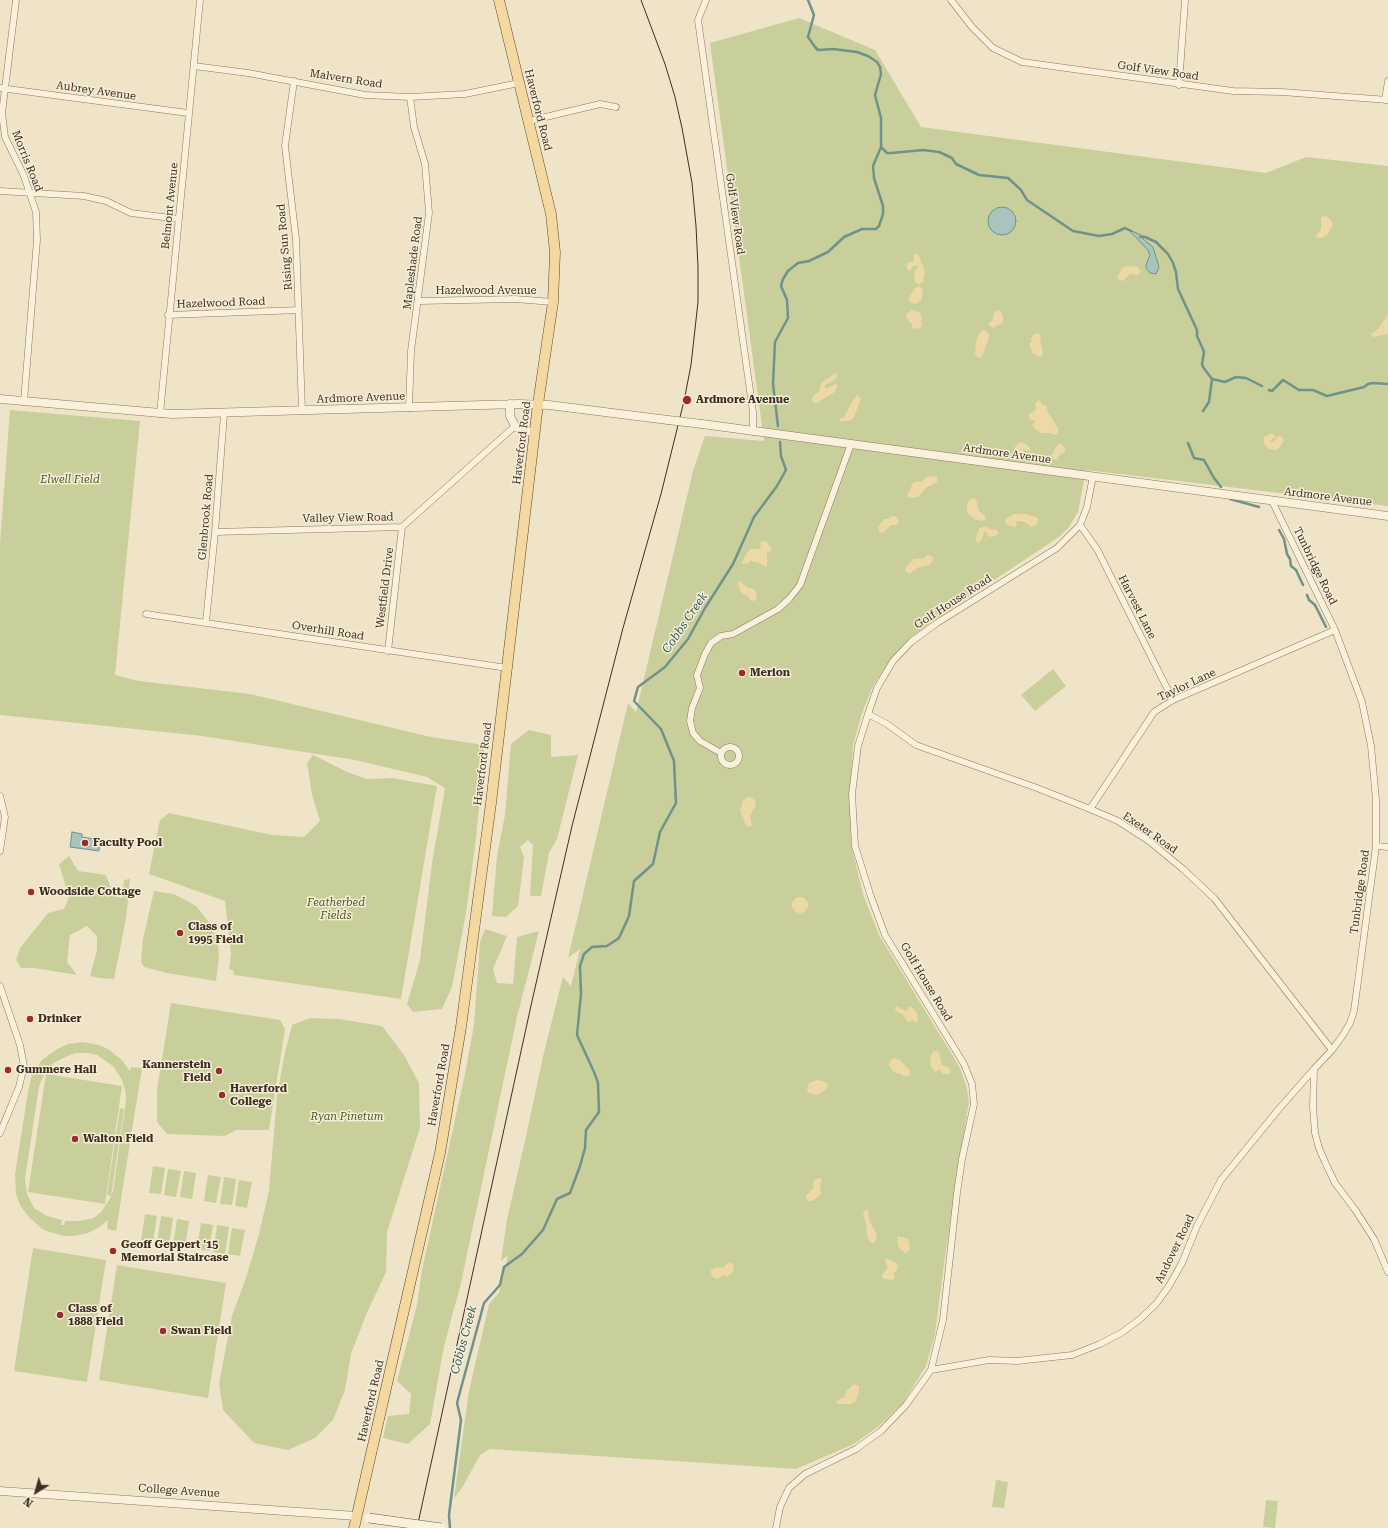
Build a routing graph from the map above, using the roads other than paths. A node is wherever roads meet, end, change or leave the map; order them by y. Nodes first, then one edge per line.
1 (16, 0) edge
2 (200, 0) edge
3 (499, 0) edge
4 (706, 0) edge
5 (951, 0) edge
6 (1185, 0) edge
7 (194, 66) junction
8 (294, 81) junction
9 (1388, 82) edge
10 (519, 83) junction
11 (1179, 85) junction
12 (2, 89) edge
13 (410, 97) junction
14 (1387, 100) edge
15 (616, 107) dead end
16 (188, 113) junction
17 (529, 121) junction
18 (0, 191) edge
19 (30, 193) junction
20 (179, 219) junction
21 (419, 301) junction
22 (553, 302) junction
23 (299, 310) junction
24 (168, 315) junction
25 (0, 399) edge
26 (24, 401) junction
27 (510, 404) junction
28 (538, 404) junction
29 (409, 408) junction
30 (302, 411) junction
31 (160, 414) junction
32 (224, 414) junction
33 (515, 426) junction
34 (535, 432) junction
35 (753, 432) junction
36 (851, 444) junction
37 (1093, 476) junction
38 (1272, 501) junction
39 (1388, 516) edge
40 (1080, 525) junction
41 (402, 527) junction
42 (215, 532) junction
43 (146, 614) dead end
44 (206, 622) junction
45 (1335, 630) junction
46 (388, 651) junction
47 (507, 668) junction
48 (1173, 700) junction
49 (868, 714) junction
50 (721, 753) dead end
51 (0, 797) edge
52 (1090, 809) junction
53 (1376, 846) junction
54 (1388, 847) edge
55 (0, 851) edge
56 (0, 986) edge
57 (1332, 1050) junction
58 (1314, 1069) junction
59 (0, 1133) edge
60 (1388, 1272) edge
61 (931, 1370) junction
62 (0, 1491) edge
63 (356, 1516) junction
64 (369, 1518) dead end
65 (354, 1528) edge
66 (441, 1528) edge
67 (776, 1528) edge

1 - 12 street, Morris Road
2 - 7 street, Belmont Avenue
3 - 10 main road, Haverford Road
4 - 35 street, Golf View Road
5 - 11 street, Golf View Road
6 - 11 street
7 - 8 street, Malvern Road
7 - 16 street, Belmont Avenue
8 - 13 street, Malvern Road
8 - 23 street, Rising Sun Road
9 - 14 street
10 - 13 street, Malvern Road
10 - 17 main road, Haverford Road
11 - 14 street, Golf View Road
12 - 16 street, Aubrey Avenue
12 - 19 street, Morris Road
13 - 21 street, Mapleshade Road
15 - 17 street
16 - 20 street, Belmont Avenue
17 - 22 main road, Haverford Road
18 - 19 street
19 - 20 street
19 - 26 street, Morris Road
20 - 24 street, Belmont Avenue
21 - 22 street, Hazelwood Avenue
21 - 29 street, Mapleshade Road
22 - 28 main road, Haverford Road
23 - 24 street, Hazelwood Road
23 - 30 street, Rising Sun Road
24 - 31 street, Belmont Avenue
25 - 26 street, Ardmore Avenue
26 - 31 street, Ardmore Avenue
27 - 28 street, Ardmore Avenue
27 - 29 street, Ardmore Avenue
27 - 33 street
28 - 34 main road, Haverford Road
28 - 35 street, Ardmore Avenue, bridge
29 - 30 street, Ardmore Avenue
30 - 32 street, Ardmore Avenue
31 - 32 street, Ardmore Avenue
32 - 42 street, Glenbrook Road
33 - 34 street
33 - 41 street, Valley View Road
34 - 47 main road, Haverford Road
35 - 36 street, Ardmore Avenue
36 - 37 street, Ardmore Avenue
36 - 50 street
37 - 38 street, Ardmore Avenue
37 - 40 street, Golf House Road
38 - 39 street, Ardmore Avenue
38 - 45 street, Tunbridge Road
40 - 48 street, Harvest Lane
40 - 49 street, Golf House Road
41 - 42 street, Valley View Road
41 - 46 street, Westfield Drive
42 - 44 street, Glenbrook Road
43 - 44 street, Overhill Road
44 - 46 street, Overhill Road
45 - 48 street, Taylor Lane
45 - 53 street, Tunbridge Road
46 - 47 street, Overhill Road
47 - 63 main road, Haverford Road
48 - 52 street, Taylor Lane
49 - 52 street, Exeter Road
49 - 61 street, Golf House Road
51 - 55 street
52 - 57 street, Exeter Road
53 - 54 street
53 - 57 street, Tunbridge Road
56 - 59 street
57 - 58 street, Tunbridge Road
58 - 60 street
58 - 61 street, Andover Road
61 - 67 street, Golf House Road
62 - 63 street, College Avenue
63 - 65 main road, Haverford Road
64 - 66 main road, bridge

